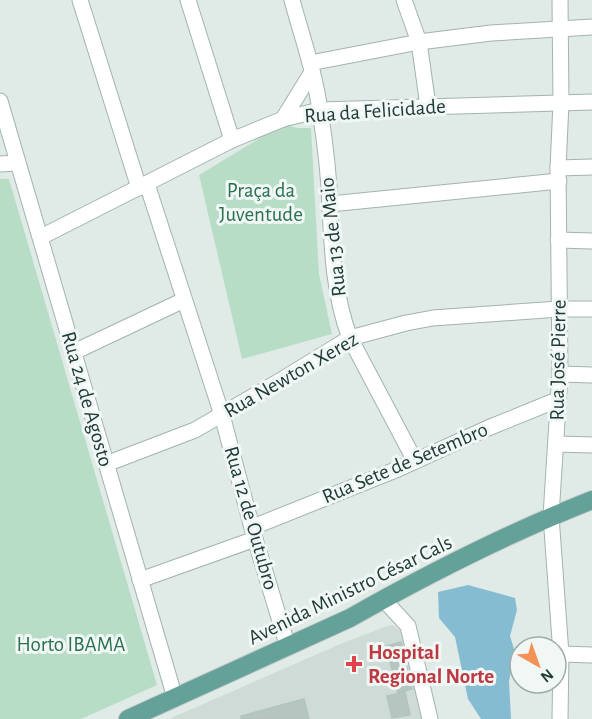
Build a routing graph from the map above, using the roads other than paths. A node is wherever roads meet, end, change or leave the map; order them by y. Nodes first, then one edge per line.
1 (80, 0) edge
2 (188, 0) edge
3 (292, 0) edge
4 (404, 0) edge
5 (560, 0) edge
6 (592, 27) edge
7 (559, 29) junction
8 (419, 42) junction
9 (311, 67) junction
10 (0, 101) edge
11 (592, 102) edge
12 (561, 103) junction
13 (428, 106) junction
14 (320, 110) junction
15 (283, 119) junction
16 (232, 140) junction
17 (17, 163) junction
18 (0, 164) edge
19 (592, 167) edge
20 (558, 175) junction
21 (143, 186) junction
22 (330, 204) junction
23 (41, 237) junction
24 (558, 240) junction
25 (592, 241) edge
26 (184, 300) junction
27 (559, 309) junction
28 (592, 309) edge
29 (350, 338) junction
30 (74, 352) junction
31 (560, 374) junction
32 (592, 375) edge
33 (557, 400) junction
34 (222, 415) junction
35 (557, 444) junction
36 (592, 445) edge
37 (415, 461) junction
38 (106, 464) junction
39 (592, 500) edge
40 (551, 516) junction
41 (254, 533) junction
42 (140, 580) junction
43 (383, 599) junction
44 (560, 635) edge
45 (288, 647) junction
46 (568, 654) edge
47 (592, 655) edge
48 (560, 695) edge
49 (175, 698) junction
50 (128, 719) edge
51 (430, 719) edge
52 (560, 719) edge

1 - 21 street, Rua 12 de Outubro
2 - 16 street
3 - 9 street, Rua 13 de Maio
4 - 8 street
5 - 7 street, Rua José Pierre
6 - 7 street
7 - 8 street
7 - 12 street, Rua José Pierre
8 - 9 street
8 - 13 street
9 - 14 street, Rua 13 de Maio
9 - 15 street
10 - 17 street, Rua 24 de Agosto
11 - 12 street, Rua da Felicidade
12 - 13 street, Rua da Felicidade
12 - 20 street, Rua José Pierre
13 - 14 street, Rua da Felicidade
14 - 15 street, Rua da Felicidade
14 - 22 street, Rua 13 de Maio
15 - 16 street, Rua da Felicidade
16 - 21 street, Rua da Felicidade
17 - 18 street
17 - 23 street, Rua 24 de Agosto
19 - 20 street
20 - 22 street
20 - 24 street, Rua José Pierre
21 - 23 street, Rua da Felicidade
21 - 26 street, Rua 12 de Outubro
22 - 29 street, Rua 13 de Maio
23 - 30 street, Rua 24 de Agosto
24 - 25 street
24 - 27 street, Rua José Pierre
26 - 30 street
26 - 34 street, Rua 12 de Outubro
27 - 28 street, Rua Newton Xerez
27 - 29 street, Rua Newton Xerez
27 - 31 street, Rua José Pierre
29 - 34 street, Rua Newton Xerez
29 - 37 street, Rua 13 de Maio
30 - 38 street, Rua 24 de Agosto
31 - 32 street
31 - 33 street, Rua José Pierre
33 - 35 street, Rua José Pierre
33 - 37 street, Rua Sete de Setembro
34 - 38 street, Rua Newton Xerez
34 - 41 street, Rua 12 de Outubro
35 - 36 street
35 - 40 street, Rua José Pierre
37 - 41 street, Rua Sete de Setembro
38 - 42 street, Rua 24 de Agosto
39 - 40 main road, Avenida Ministro César Cals
40 - 43 main road, Avenida Ministro César Cals
40 - 44 street, Rua José Pierre
41 - 42 street, Rua Sete de Setembro
41 - 45 street, Rua 12 de Outubro
42 - 49 street, Rua 24 de Agosto
43 - 45 main road, Avenida Ministro César Cals
43 - 51 street
45 - 49 main road, Avenida Ministro César Cals
46 - 47 street
48 - 52 street, Rua José Pierre
49 - 50 main road, Avenida Ministro César Cals

